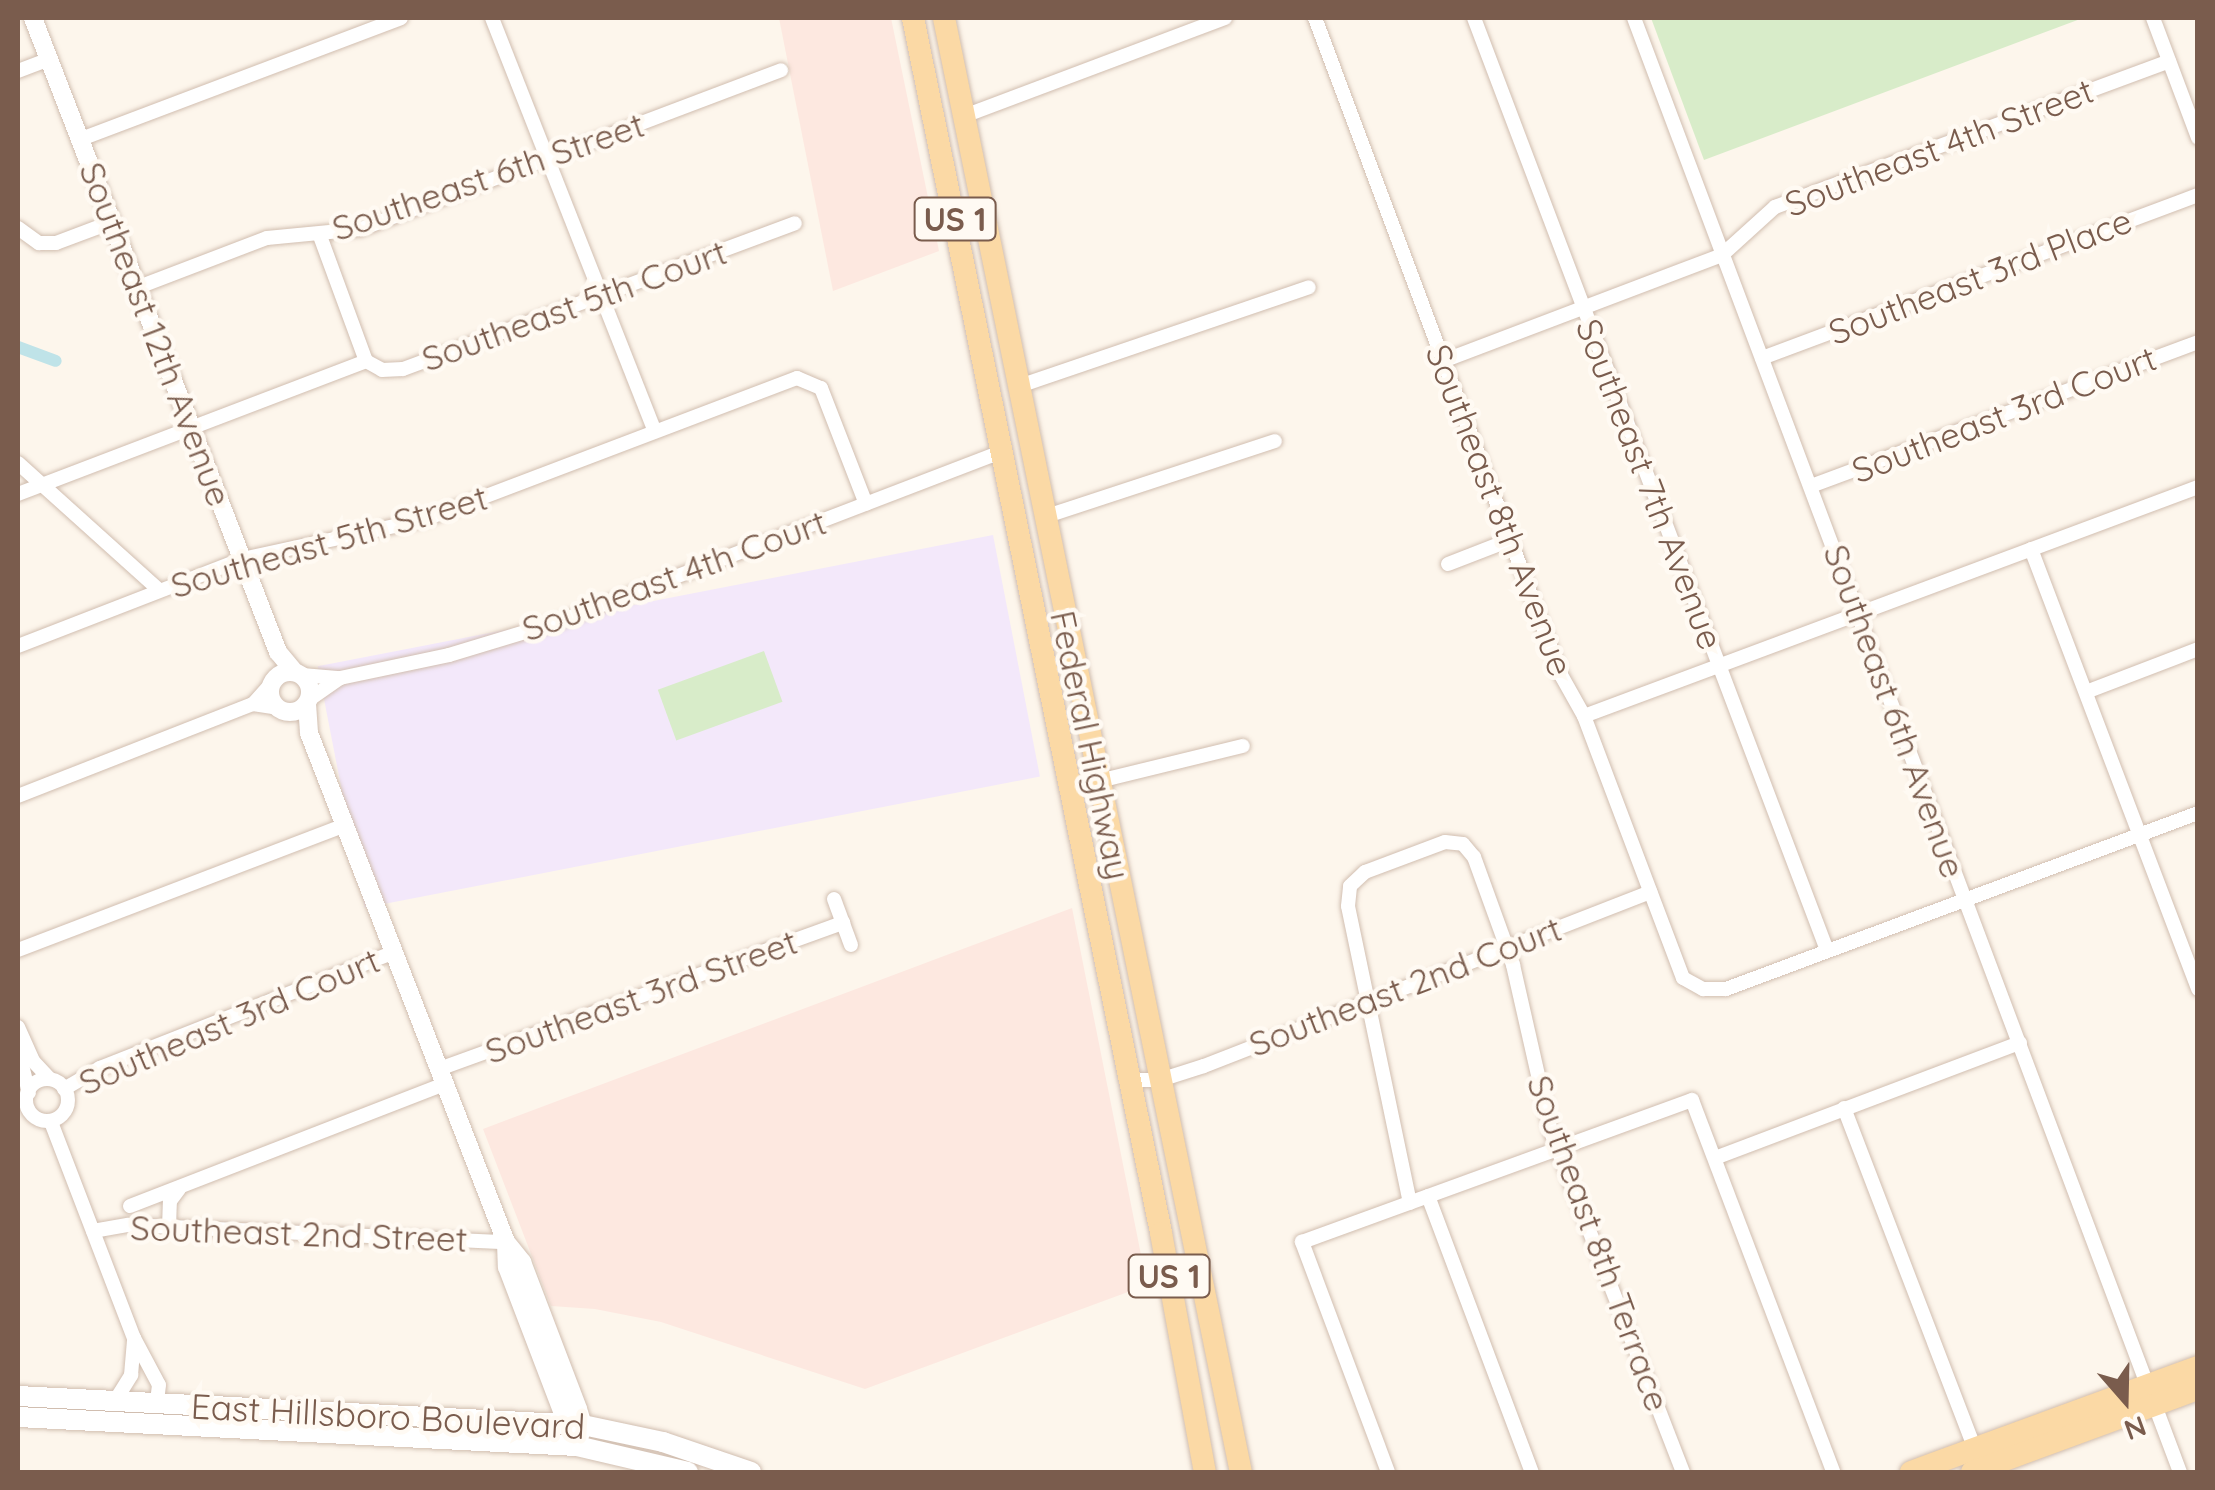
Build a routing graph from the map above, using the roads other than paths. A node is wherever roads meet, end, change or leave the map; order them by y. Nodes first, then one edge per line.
1 (33, 18) edge
2 (401, 18) edge
3 (492, 18) edge
4 (913, 18) edge
5 (944, 18) edge
6 (1226, 18) edge
7 (1315, 18) edge
8 (1474, 18) edge
9 (1634, 18) edge
10 (2153, 18) edge
11 (49, 59) junction
12 (2169, 61) junction
13 (924, 68) junction
14 (781, 70) dead end
15 (18, 72) edge
16 (964, 116) junction
17 (2198, 138) edge
18 (80, 139) junction
19 (941, 150) junction
20 (548, 158) junction
21 (980, 192) junction
22 (2198, 195) edge
23 (112, 222) junction
24 (795, 223) dead end
25 (18, 228) edge
26 (320, 236) junction
27 (1722, 255) junction
28 (136, 288) junction
29 (1308, 288) dead end
30 (602, 295) junction
31 (1583, 308) junction
32 (2198, 342) edge
33 (1762, 358) junction
34 (366, 361) junction
35 (1443, 361) junction
36 (1019, 386) junction
37 (992, 401) junction
38 (191, 427) junction
39 (655, 431) junction
40 (1029, 436) junction
41 (1275, 441) dead end
42 (1002, 452) junction
43 (18, 463) edge
44 (41, 485) junction
45 (1811, 486) junction
46 (2198, 487) edge
47 (18, 494) edge
48 (866, 504) junction
49 (1043, 507) junction
50 (1510, 540) junction
51 (2031, 549) junction
52 (242, 558) junction
53 (1448, 564) dead end
54 (159, 590) junction
55 (1858, 613) junction
56 (18, 646) edge
57 (2198, 649) edge
58 (1720, 666) junction
59 (286, 677) junction
60 (340, 678) junction
61 (2086, 692) junction
62 (308, 702) junction
63 (253, 704) junction
64 (283, 710) junction
65 (1584, 716) junction
66 (309, 733) junction
67 (1243, 746) dead end
68 (1062, 748) junction
69 (1099, 781) junction
70 (1071, 789) junction
71 (18, 796) edge
72 (2198, 813) edge
73 (345, 825) junction
74 (1109, 831) junction
75 (2139, 835) junction
76 (1650, 892) junction
77 (834, 899) dead end
78 (1965, 899) junction
79 (843, 923) junction
80 (1506, 945) junction
81 (851, 946) dead end
82 (18, 950) edge
83 (1826, 950) junction
84 (394, 952) junction
85 (2198, 989) edge
86 (1369, 1001) junction
87 (18, 1028) edge
88 (2020, 1043) junction
89 (18, 1049) edge
90 (442, 1076) junction
91 (49, 1078) junction
92 (1160, 1080) junction
93 (64, 1090) junction
94 (1132, 1091) junction
95 (29, 1093) junction
96 (1844, 1108) junction
97 (51, 1122) junction
98 (1560, 1146) junction
99 (1715, 1158) junction
100 (180, 1188) junction
101 (1428, 1196) junction
102 (1410, 1203) junction
103 (130, 1206) dead end
104 (168, 1227) junction
105 (93, 1231) junction
106 (506, 1242) junction
107 (134, 1338) junction
108 (2198, 1367) edge
109 (2198, 1389) edge
110 (2151, 1395) junction
111 (18, 1396) edge
112 (116, 1400) junction
113 (157, 1402) junction
114 (234, 1407) junction
115 (18, 1417) edge
116 (57, 1419) junction
117 (172, 1425) junction
118 (575, 1432) junction
119 (1978, 1466) edge
120 (1921, 1470) edge
121 (688, 1472) edge
122 (751, 1472) edge
123 (1205, 1472) edge
124 (1241, 1472) edge
125 (1388, 1472) edge
126 (1532, 1472) edge
127 (1682, 1472) edge
128 (1832, 1472) edge
129 (2180, 1472) edge

1 - 11 street, Southeast 12th Avenue
2 - 18 street
3 - 20 street
4 - 13 main road, Federal Highway / US 1
5 - 16 main road, Federal Highway / US 1
6 - 16 street
7 - 35 street, Southeast 8th Avenue
8 - 31 street, Southeast 7th Avenue
9 - 27 street, Southeast 6th Avenue
10 - 12 street
11 - 15 street
11 - 18 street, Southeast 12th Avenue
12 - 17 street
12 - 27 street, Southeast 4th Street
13 - 16 main road
13 - 19 main road, Federal Highway / US 1
14 - 20 street, Southeast 6th Street
16 - 21 main road, Federal Highway / US 1
18 - 23 street, Southeast 12th Avenue
19 - 21 main road
19 - 37 main road, Federal Highway / US 1
20 - 26 street, Southeast 6th Street
20 - 30 street
21 - 36 main road, Federal Highway / US 1
22 - 33 street, Southeast 3rd Place
23 - 25 street
23 - 28 street, Southeast 12th Avenue
24 - 30 street, Southeast 5th Court
26 - 28 street, Southeast 6th Street
26 - 34 street
27 - 31 street, Southeast 4th Street
27 - 33 street, Southeast 6th Avenue
28 - 38 street, Southeast 12th Avenue
29 - 36 street
30 - 34 street, Southeast 5th Court
30 - 39 street
31 - 35 street, Southeast 4th Street
31 - 58 street, Southeast 7th Avenue
32 - 45 street, Southeast 3rd Court
33 - 45 street, Southeast 6th Avenue
34 - 38 street, Southeast 5th Court
35 - 50 street, Southeast 8th Avenue
36 - 40 main road, Federal Highway / US 1
37 - 40 main road
37 - 42 main road, Federal Highway / US 1
38 - 44 street, Southeast 5th Court
38 - 52 street, Southeast 12th Avenue
39 - 48 street, Southeast 5th Street
39 - 52 street, Southeast 5th Street
40 - 49 main road, Federal Highway / US 1
41 - 49 street
42 - 48 street, Southeast 4th Court
42 - 49 main road
42 - 68 main road, Federal Highway / US 1
43 - 44 street
44 - 47 street, Southeast 5th Court
44 - 54 street
45 - 55 street, Southeast 6th Avenue
46 - 51 street
48 - 60 street, Southeast 4th Court
49 - 69 main road, Federal Highway / US 1
50 - 53 street
50 - 65 street, Southeast 8th Avenue
51 - 55 street
51 - 61 street
52 - 54 street, Southeast 5th Street
52 - 59 street, Southeast 12th Avenue
54 - 56 street, Southeast 5th Street
55 - 58 street
55 - 78 street, Southeast 6th Avenue
57 - 61 street
58 - 65 street
58 - 83 street, Southeast 7th Avenue
59 - 60 street, Southeast 4th Court
59 - 62 street
59 - 63 street
59 - 64 street
60 - 62 street, Southeast 4th Court
61 - 75 street
62 - 64 street
62 - 66 street
63 - 64 street
63 - 71 street
64 - 66 street
65 - 76 street, Southeast 8th Avenue
66 - 73 street
67 - 69 street
68 - 69 main road
68 - 70 main road, Federal Highway / US 1
69 - 74 main road, Federal Highway / US 1
70 - 74 main road
70 - 94 main road, Federal Highway / US 1
72 - 75 street
73 - 82 street
73 - 84 street
74 - 92 main road, Federal Highway / US 1
75 - 78 street
75 - 85 street
76 - 80 street, Southeast 2nd Court
76 - 83 street, Southeast 8th Avenue
77 - 79 street
78 - 83 street
78 - 88 street, Southeast 6th Avenue
79 - 81 street
79 - 90 street, Southeast 3rd Street
80 - 86 street, Southeast 2nd Court
80 - 86 street, Southeast 8th Terrace
80 - 98 street, Southeast 8th Terrace
84 - 90 street
84 - 93 street, Southeast 3rd Court
86 - 92 street, Southeast 2nd Court
86 - 102 street
87 - 91 street
88 - 96 street
88 - 110 street, Southeast 6th Avenue
89 - 95 street
90 - 100 street, Southeast 3rd Street
90 - 106 street
91 - 93 street
91 - 95 street
92 - 94 street
92 - 94 street
92 - 124 main road, Federal Highway / US 1
93 - 97 street
94 - 123 main road, Federal Highway / US 1
95 - 97 street
96 - 99 street
96 - 119 street
97 - 105 street
98 - 99 street
98 - 101 street
98 - 127 street, Southeast 8th Terrace
99 - 128 street
100 - 103 street, Southeast 3rd Street
100 - 104 street
101 - 102 street
101 - 126 street
102 - 125 street
104 - 105 street, Southeast 2nd Street
104 - 106 street, Southeast 2nd Street
105 - 107 street
106 - 118 street
107 - 112 street
107 - 113 street
108 - 110 main road
109 - 110 main road
110 - 119 main road
110 - 129 street, Southeast 6th Avenue
111 - 112 main road, East Hillsboro Boulevard
112 - 113 main road, East Hillsboro Boulevard
113 - 114 main road, East Hillsboro Boulevard
113 - 116 main road
114 - 117 main road
114 - 118 main road, East Hillsboro Boulevard
115 - 116 main road, East Hillsboro Boulevard
116 - 117 main road, East Hillsboro Boulevard
117 - 118 main road, East Hillsboro Boulevard
118 - 121 main road, East Hillsboro Boulevard
118 - 122 main road, East Hillsboro Boulevard
119 - 120 main road

